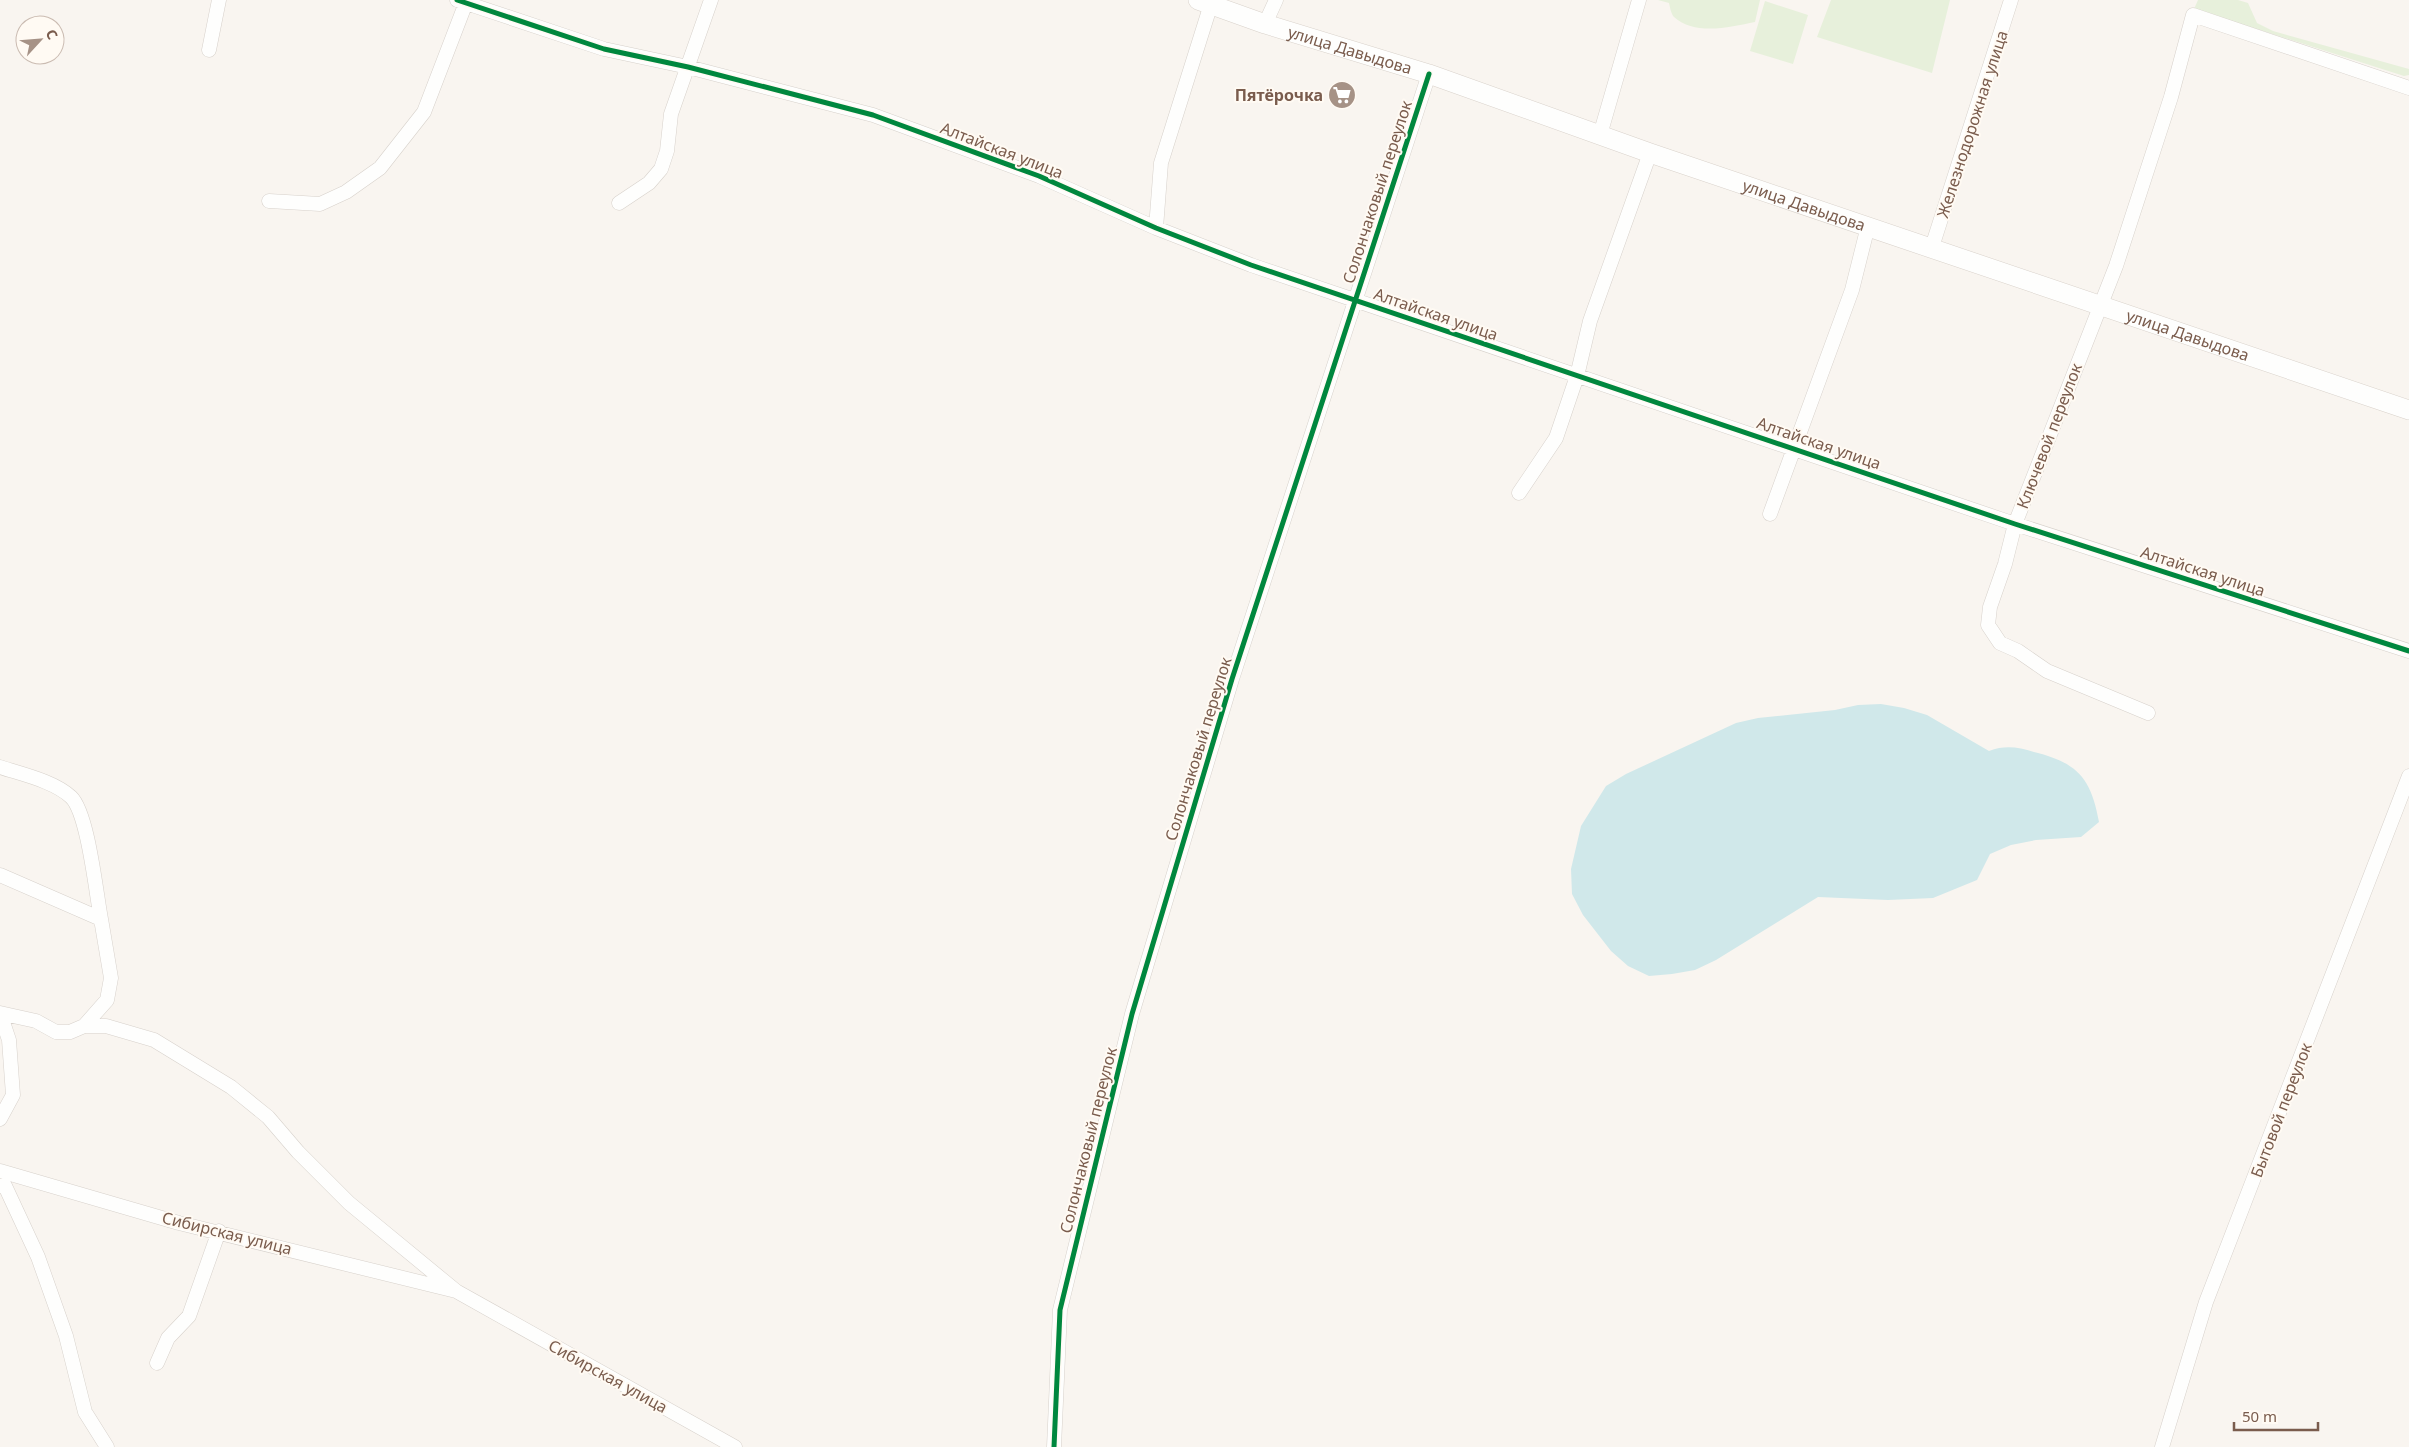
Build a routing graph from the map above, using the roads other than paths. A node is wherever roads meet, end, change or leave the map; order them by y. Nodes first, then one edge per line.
1 (218, 0) edge
2 (711, 0) edge
3 (1276, 0) edge
4 (1639, 0) edge
5 (2011, 0) edge
6 (463, 1) edge
7 (1205, 2) edge
8 (1265, 24) junction
9 (209, 50) dead end
10 (688, 67) junction
11 (1429, 74) junction
12 (2409, 88) edge
13 (1600, 135) junction
14 (1650, 153) junction
15 (269, 201) dead end
16 (619, 203) dead end
17 (1868, 226) junction
18 (1156, 228) junction
19 (1932, 247) junction
20 (1355, 299) junction
21 (2100, 305) junction
22 (1577, 376) junction
23 (2409, 410) edge
24 (1794, 447) junction
25 (1519, 493) dead end
26 (1770, 514) dead end
27 (2015, 524) junction
28 (2409, 651) edge
29 (2148, 713) dead end
30 (0, 767) edge
31 (2409, 776) edge
32 (0, 874) edge
33 (101, 919) junction
34 (0, 1013) edge
35 (84, 1026) junction
36 (0, 1119) edge
37 (1, 1179) edge
38 (219, 1231) junction
39 (456, 1291) junction
40 (157, 1363) dead end
41 (108, 1447) edge
42 (735, 1447) edge
43 (1054, 1447) edge
44 (2162, 1447) edge

1 - 9 street
2 - 10 street
3 - 8 street
4 - 13 street
5 - 19 street, Железнодорожная улица
6 - 10 street, Алтайская улица
6 - 15 street
7 - 8 main road, улица Давыдова
7 - 18 street
8 - 11 main road, улица Давыдова
10 - 16 street
10 - 18 street, Алтайская улица
11 - 13 main road, улица Давыдова
11 - 20 street, Солончаковый переулок
12 - 21 street, Ключевой переулок
13 - 14 main road, улица Давыдова
14 - 17 main road, улица Давыдова
14 - 22 street
17 - 19 main road, улица Давыдова
17 - 24 street
18 - 20 street, Алтайская улица
19 - 21 main road, улица Давыдова
20 - 22 street, Алтайская улица
20 - 43 street, Солончаковый переулок
21 - 23 main road, улица Давыдова
21 - 27 street, Ключевой переулок
22 - 24 street, Алтайская улица
22 - 25 street
24 - 26 street
24 - 27 street, Алтайская улица
27 - 28 street, Алтайская улица
27 - 29 street, Ключевой переулок
30 - 33 street
31 - 44 street, Бытовой переулок
32 - 33 street
33 - 35 street
34 - 35 street, Сибирская улица
34 - 36 street
35 - 39 street, Сибирская улица
37 - 38 street, Сибирская улица
37 - 41 street, Сибирская улица
38 - 39 street, Сибирская улица
38 - 40 street
39 - 42 street, Сибирская улица

